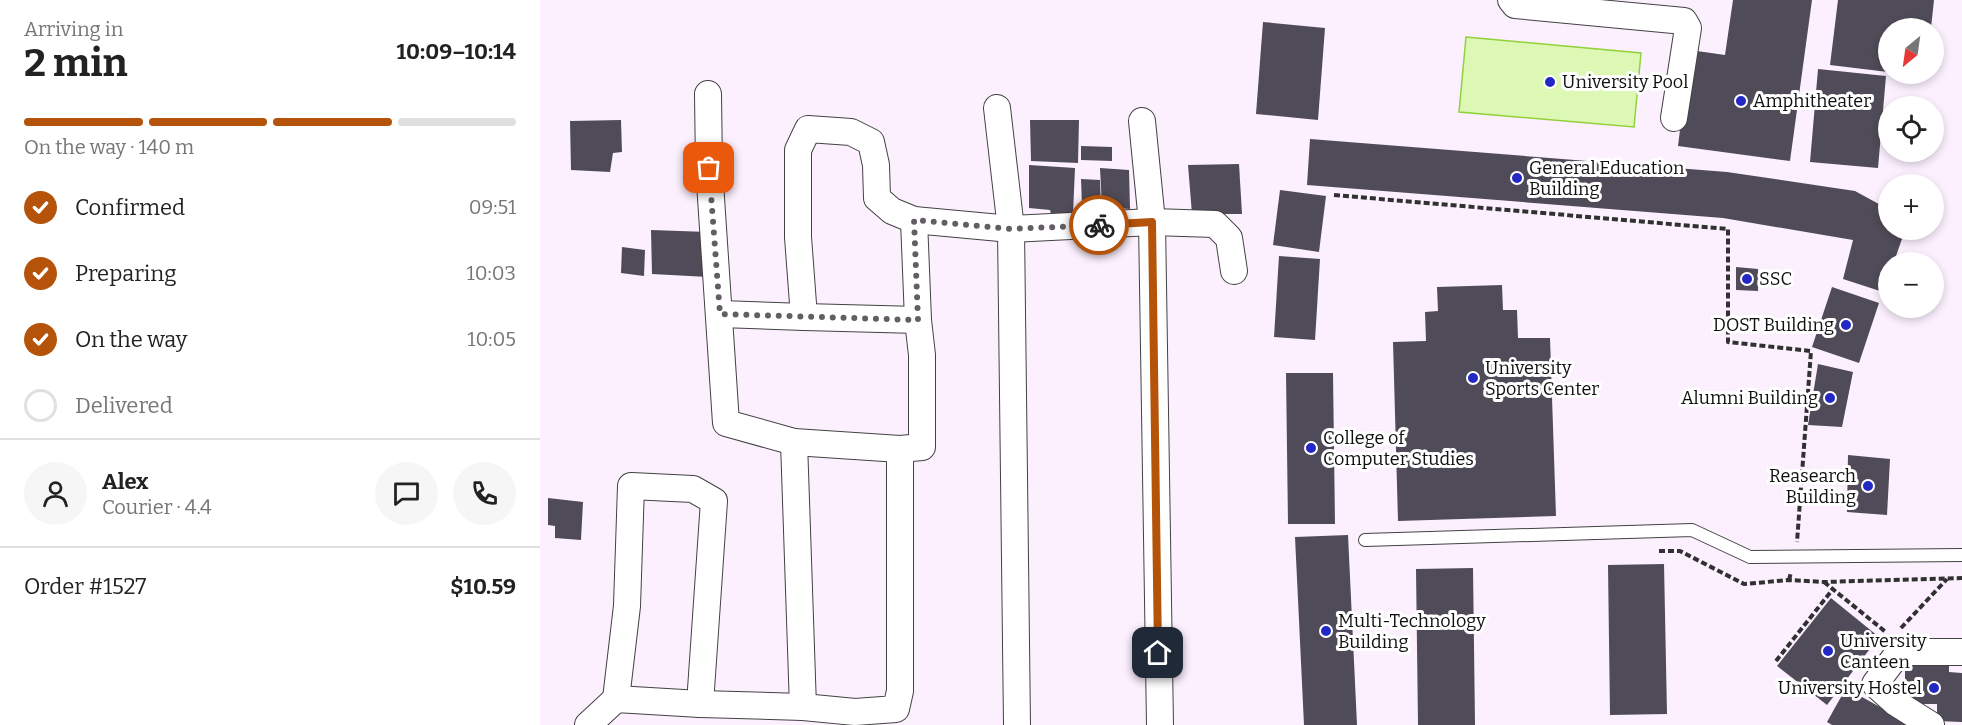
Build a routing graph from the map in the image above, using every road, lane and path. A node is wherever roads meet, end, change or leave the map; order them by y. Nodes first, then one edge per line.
1 (1511, 0) edge
2 (708, 94) dead end
3 (997, 108) dead end
4 (1674, 118) dead end
5 (1142, 121) dead end
6 (1334, 195) dead end
7 (914, 220) junction
8 (1152, 222) junction
9 (1011, 229) junction
10 (1234, 271) dead end
11 (720, 314) junction
12 (804, 317) junction
13 (918, 320) junction
14 (794, 442) junction
15 (900, 449) junction
16 (1365, 540) dead end
17 (1658, 551) dead end
18 (1962, 555) edge
19 (1796, 557) junction
20 (1962, 578) edge
21 (1789, 580) junction
22 (1824, 582) junction
23 (1833, 589) junction
24 (1892, 637) dead end
25 (1962, 652) edge
26 (1776, 661) dead end
27 (616, 699) junction
28 (699, 704) junction
29 (803, 707) junction
30 (588, 725) edge
31 (1017, 725) edge
32 (1160, 725) edge
33 (1931, 725) edge

1 - 4 street
2 - 11 street
3 - 9 street
5 - 8 street
6 - 19 path
7 - 9 street
7 - 12 street
7 - 13 street
8 - 9 street
8 - 10 street
8 - 32 street
9 - 31 street
11 - 12 street
11 - 14 street
12 - 13 street
13 - 15 street
14 - 15 street
14 - 29 street
15 - 29 street
16 - 19 lane
17 - 21 path
18 - 19 lane
19 - 21 path
20 - 22 path
21 - 22 path
22 - 23 path
23 - 24 path
23 - 26 path
25 - 33 street
27 - 28 street
27 - 28 street
27 - 30 street
28 - 29 street

